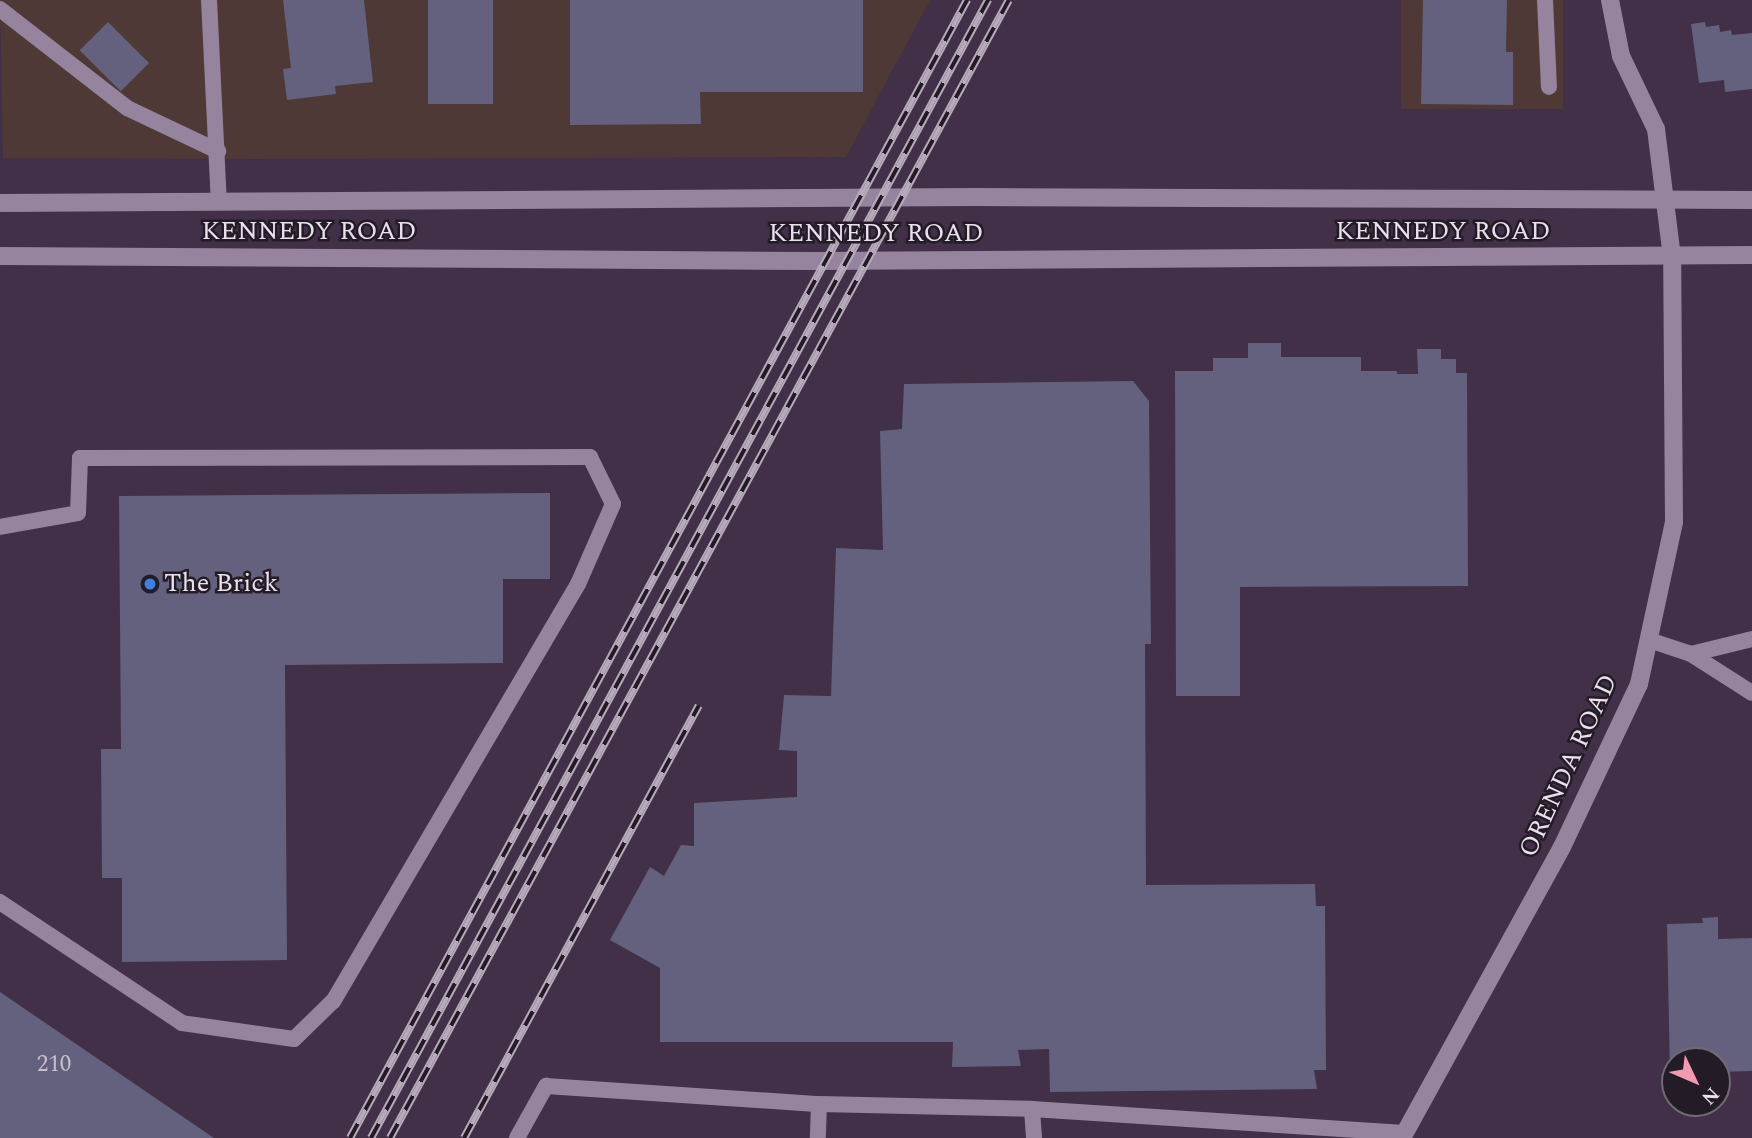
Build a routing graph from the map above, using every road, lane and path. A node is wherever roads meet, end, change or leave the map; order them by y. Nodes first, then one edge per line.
1 (209, 0) edge
2 (1545, 0) edge
3 (1610, 0) edge
4 (0, 9) edge
5 (1549, 87) dead end
6 (218, 151) junction
7 (1666, 199) junction
8 (1752, 200) edge
9 (219, 202) junction
10 (0, 203) edge
11 (1752, 255) edge
12 (0, 256) edge
13 (1672, 258) junction
14 (0, 527) edge
15 (1752, 639) edge
16 (1648, 640) junction
17 (1691, 654) junction
18 (1752, 693) edge
19 (0, 902) edge
20 (820, 1104) junction
21 (1032, 1109) junction
22 (1403, 1135) edge
23 (517, 1138) edge
24 (818, 1138) edge
25 (1034, 1138) edge

1 - 6 lane
2 - 5 lane
3 - 7 main road, ORENDA ROAD
4 - 6 lane
6 - 9 lane
7 - 8 main road, KENNEDY ROAD
7 - 9 main road, KENNEDY ROAD
7 - 13 main road, ORENDA ROAD
9 - 10 main road, KENNEDY ROAD
11 - 13 main road, KENNEDY ROAD
12 - 13 main road, KENNEDY ROAD
13 - 16 main road, ORENDA ROAD
14 - 19 lane
15 - 17 lane
16 - 17 lane
16 - 22 main road, ORENDA ROAD
17 - 18 lane
20 - 21 lane
20 - 23 lane
20 - 24 lane
21 - 22 lane
21 - 25 lane

